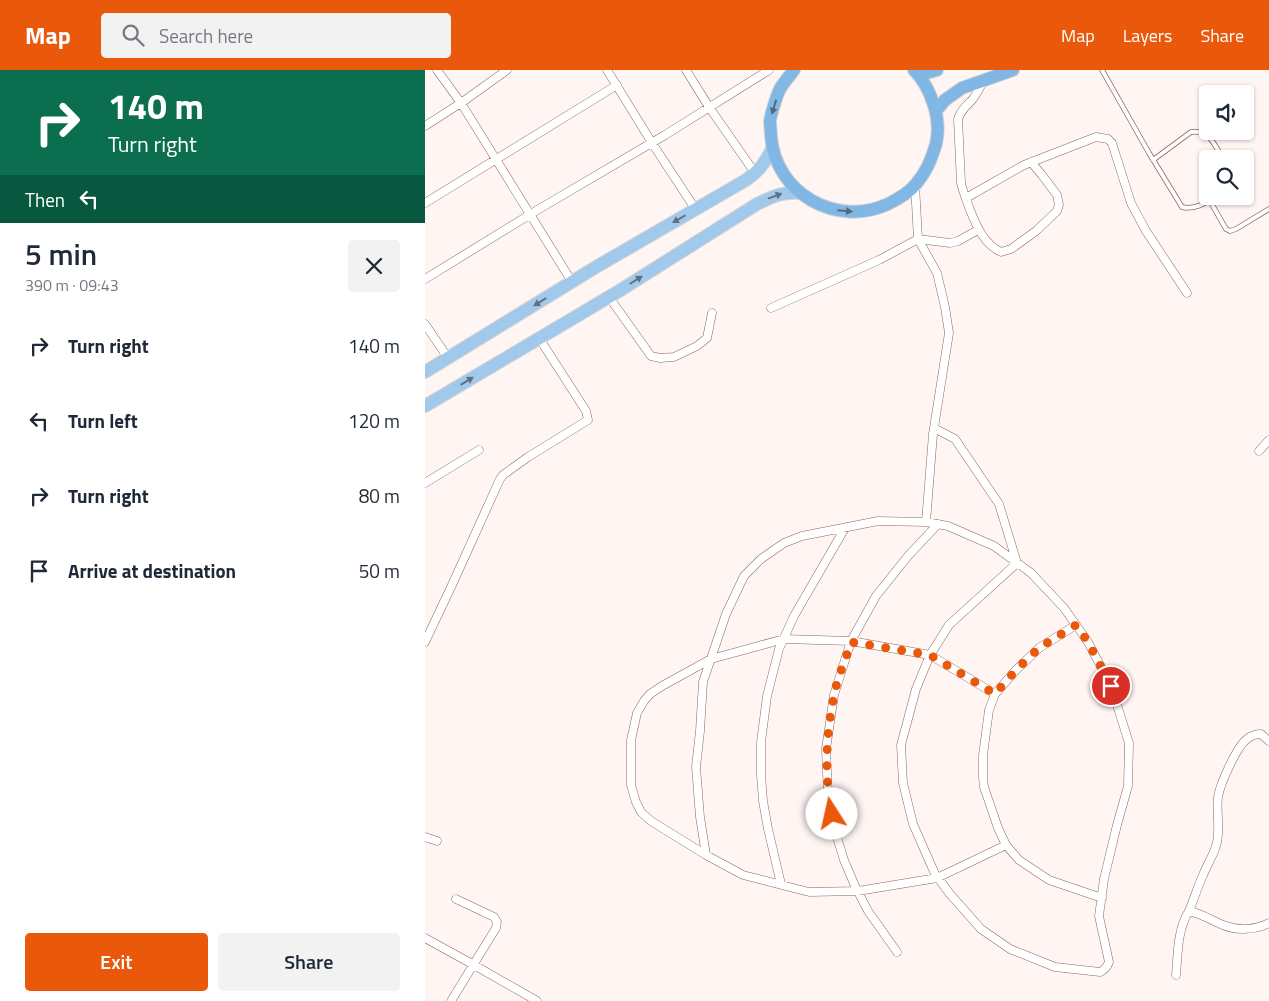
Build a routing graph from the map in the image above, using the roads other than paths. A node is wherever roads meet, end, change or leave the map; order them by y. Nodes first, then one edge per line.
1 (437, 70) edge
2 (507, 70) edge
3 (607, 70) edge
4 (686, 70) edge
5 (769, 70) edge
6 (937, 70) edge
7 (1013, 70) edge
8 (1102, 70) edge
9 (790, 71) edge
10 (916, 72) edge
11 (984, 80) junction
12 (617, 86) junction
13 (461, 104) junction
14 (709, 107) junction
15 (936, 111) junction
16 (425, 126) edge
17 (652, 143) junction
18 (772, 149) junction
19 (1217, 150) edge
20 (496, 159) junction
21 (1153, 160) junction
22 (1031, 162) junction
23 (755, 173) junction
24 (915, 186) junction
25 (800, 193) junction
26 (965, 198) junction
27 (425, 203) edge
28 (1199, 205) edge
29 (1211, 205) edge
30 (1269, 209) edge
31 (696, 210) junction
32 (530, 215) junction
33 (979, 230) junction
34 (918, 239) junction
35 (425, 279) edge
36 (572, 282) junction
37 (1187, 293) dead end
38 (609, 297) junction
39 (771, 308) dead end
40 (712, 313) dead end
41 (425, 324) edge
42 (539, 338) junction
43 (448, 358) junction
44 (425, 372) edge
45 (425, 406) edge
46 (934, 428) junction
47 (1269, 440) edge
48 (479, 450) dead end
49 (1259, 452) dead end
50 (425, 483) edge
51 (927, 522) junction
52 (938, 524) junction
53 (845, 528) junction
54 (1017, 563) junction
55 (1076, 625) junction
56 (784, 639) junction
57 (425, 642) edge
58 (851, 642) junction
59 (930, 655) junction
60 (711, 660) junction
61 (995, 694) junction
62 (1269, 741) edge
63 (425, 837) edge
64 (437, 841) dead end
65 (1006, 844) junction
66 (706, 854) junction
67 (937, 878) junction
68 (781, 884) junction
69 (858, 891) junction
70 (1102, 898) junction
71 (457, 899) dead end
72 (1189, 910) junction
73 (1269, 923) edge
74 (425, 938) edge
75 (897, 952) dead end
76 (474, 964) junction
77 (1176, 976) dead end
78 (451, 1001) edge
79 (537, 1001) edge

1 - 13 street
2 - 13 street
3 - 12 street
4 - 14 street
5 - 14 street
6 - 10 highway
7 - 11 highway
8 - 21 lane
9 -> 18 highway
10 - 15 highway
11 - 15 highway
11 - 26 street
12 - 17 street
12 - 20 street
13 - 16 street
13 - 20 street
14 - 17 street
14 - 23 street
15 - 24 highway
17 - 31 street
17 - 32 street
18 - 23 main road
18 - 25 highway
19 - 21 lane
20 - 27 street
20 - 32 street
21 - 28 lane
22 - 26 street
22 - 33 street
22 - 37 street
23 - 31 main road
25 -> 24 highway
24 - 34 street
38 -> 25 main road
26 - 33 street
29 - 30 lane
31 -> 36 main road
32 - 35 street
32 - 36 street
33 - 34 street
34 - 39 street
34 - 46 street
36 -> 43 main road
38 - 40 street
38 - 42 main road
41 - 43 street
45 -> 42 main road
42 - 57 street
43 - 44 main road
46 - 51 street
46 - 54 street
47 - 49 street
48 - 50 street
51 - 52 street
51 - 53 street
52 - 54 street
52 - 58 street
53 - 56 street
53 - 60 street
54 - 55 street
54 - 59 street
55 - 61 street
55 - 70 street
56 - 58 street
56 - 60 street
56 - 68 street
58 - 59 street
58 - 69 street
59 - 61 street
59 - 67 street
60 - 66 street
60 - 66 street
61 - 65 street
62 - 72 street
63 - 64 street
65 - 67 street
65 - 70 street
66 - 68 street
67 - 69 street
67 - 70 street
68 - 69 street
69 - 75 street
71 - 76 street
72 - 73 street
72 - 77 street
74 - 76 street
76 - 78 street
76 - 79 street

